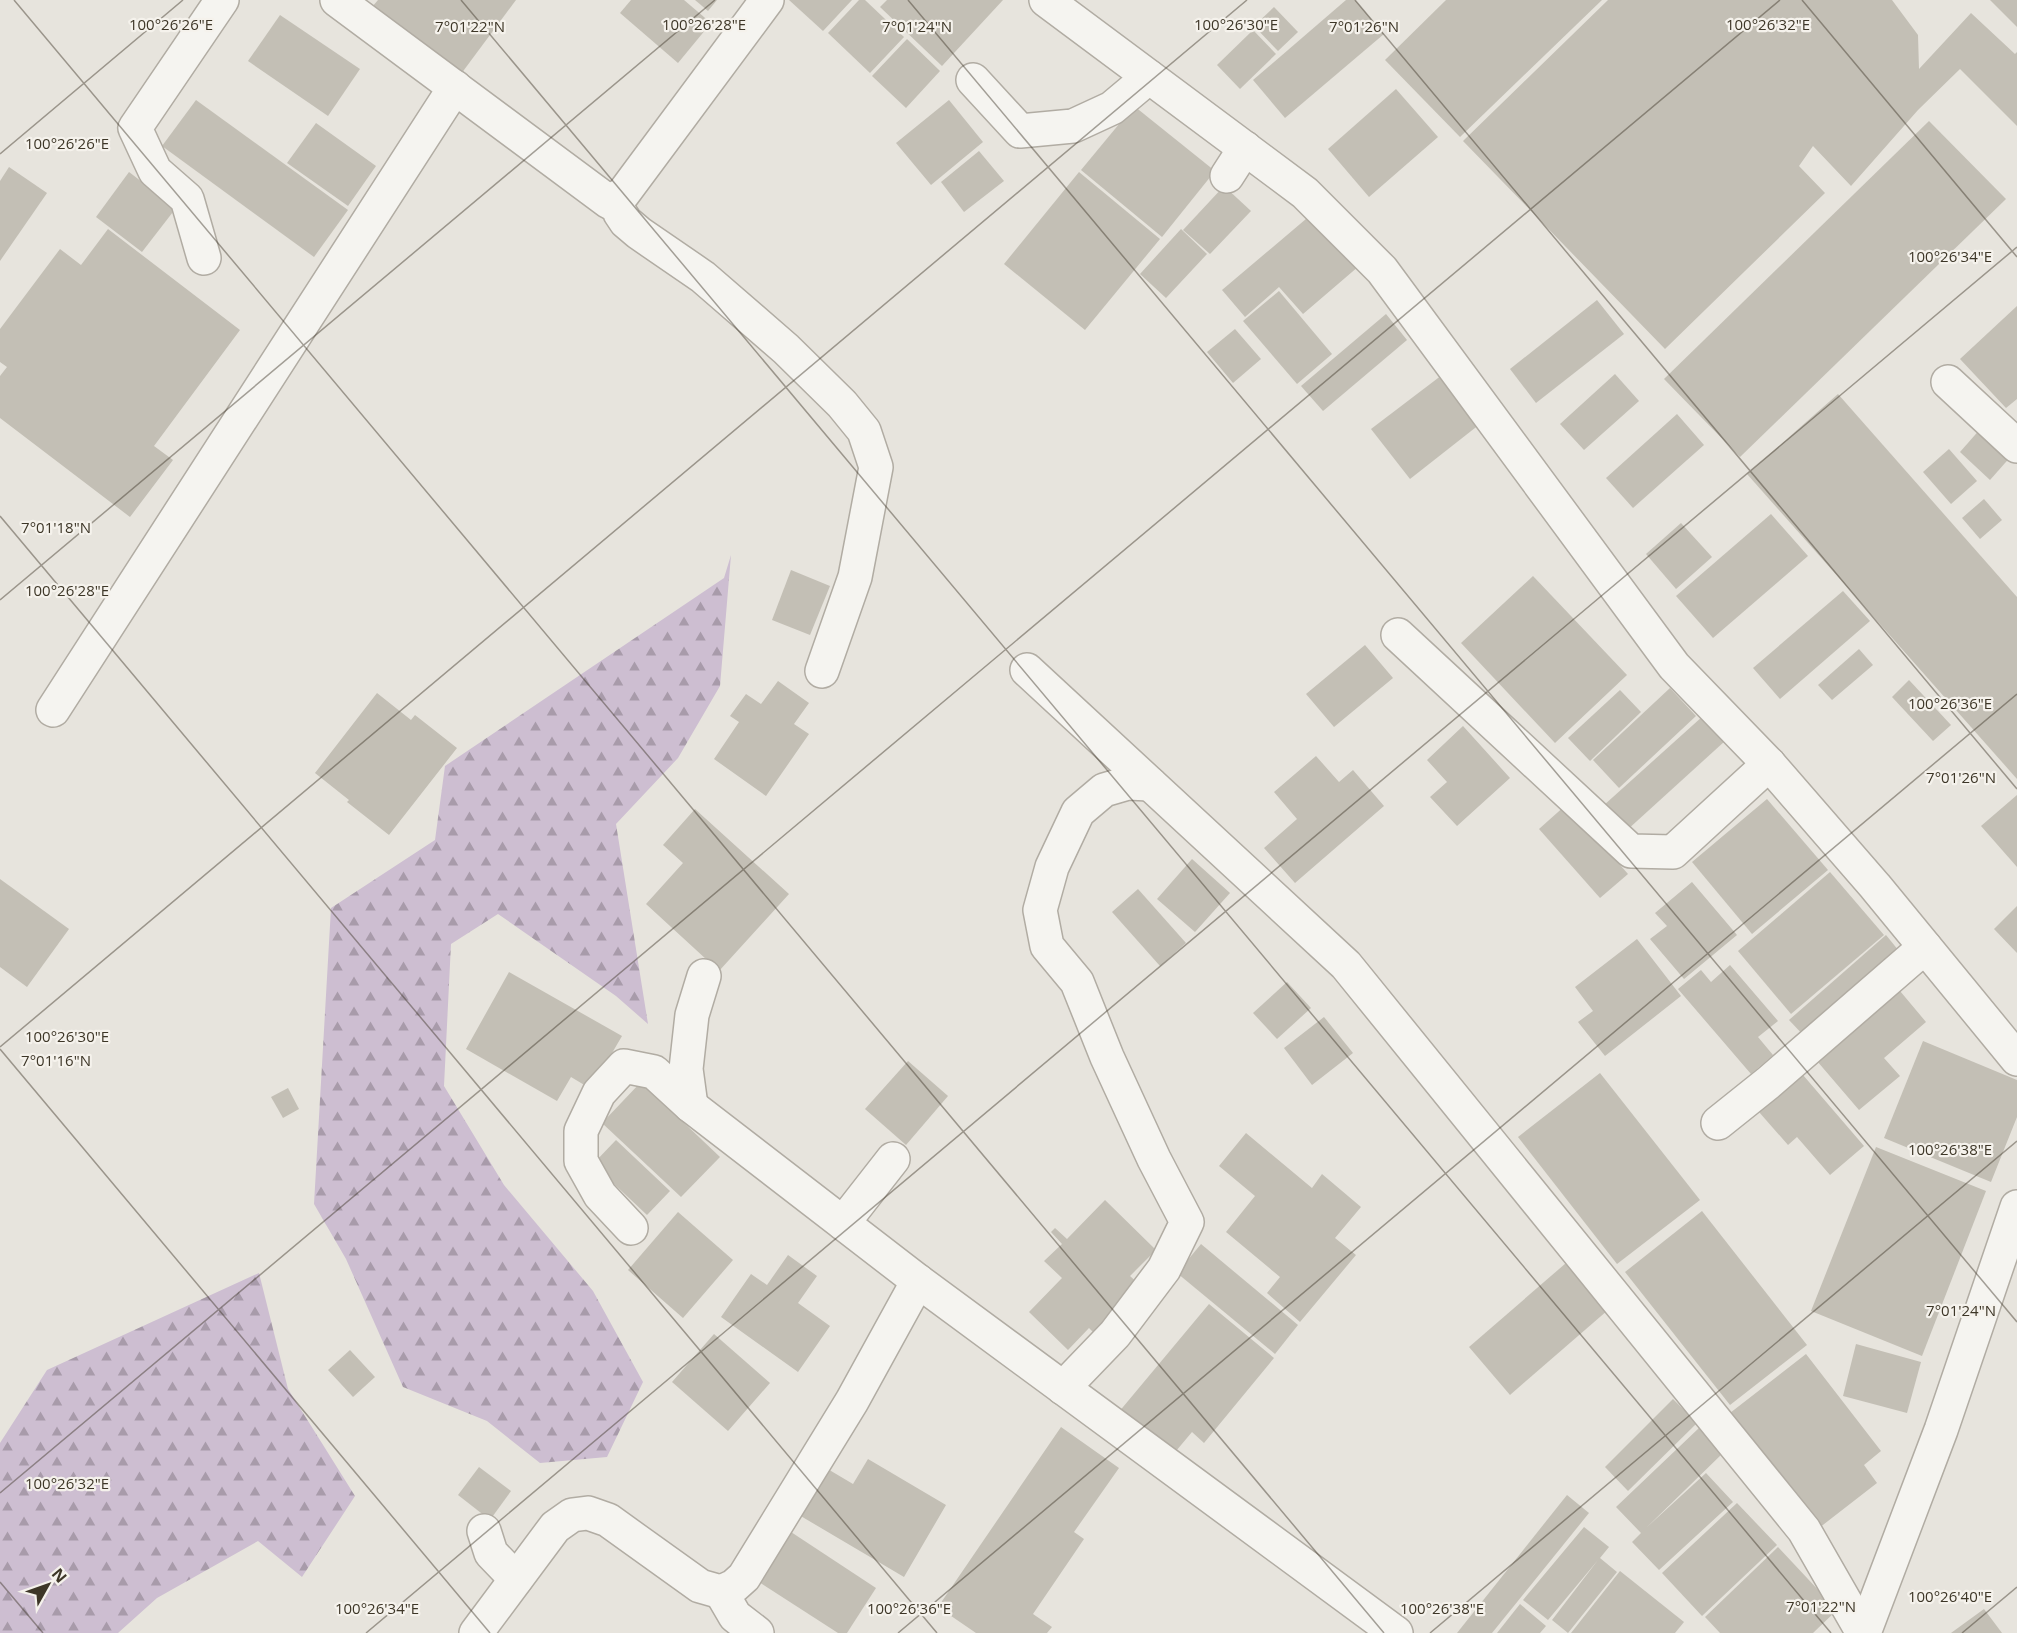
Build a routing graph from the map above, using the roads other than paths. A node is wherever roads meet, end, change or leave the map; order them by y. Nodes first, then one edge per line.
1 (222, 0) edge
2 (337, 0) edge
3 (767, 0) edge
4 (1046, 0) edge
5 (1149, 77) junction
6 (974, 80) dead end
7 (455, 87) junction
8 (1245, 148) junction
9 (1227, 176) dead end
10 (616, 198) junction
11 (204, 258) dead end
12 (1948, 382) dead end
13 (2017, 446) edge
14 (1398, 635) dead end
15 (1027, 670) dead end
16 (822, 671) dead end
17 (53, 710) dead end
18 (1769, 764) junction
19 (1150, 784) junction
20 (1925, 947) junction
21 (704, 976) dead end
22 (2017, 1059) edge
23 (691, 1106) junction
24 (1718, 1123) dead end
25 (892, 1159) dead end
26 (2017, 1207) edge
27 (843, 1223) junction
28 (631, 1228) dead end
29 (918, 1281) junction
30 (1063, 1388) junction
31 (484, 1531) dead end
32 (516, 1579) junction
33 (721, 1592) junction
34 (476, 1633) edge
35 (758, 1633) edge
36 (1396, 1633) edge
37 (1864, 1633) edge

1 - 11 street
2 - 7 street
3 - 10 street
4 - 5 street
5 - 6 street
5 - 8 street
7 - 10 street
7 - 17 street
8 - 9 street
8 - 18 street
10 - 16 street
12 - 13 street
14 - 18 street
15 - 19 street
18 - 20 street
19 - 30 street
19 - 37 street
20 - 22 street
20 - 24 street
21 - 23 street
23 - 27 street
23 - 28 street
25 - 27 street
26 - 37 street
27 - 29 street
29 - 30 street
29 - 33 street
30 - 36 street
31 - 32 street
32 - 33 street
32 - 34 street
33 - 35 street

